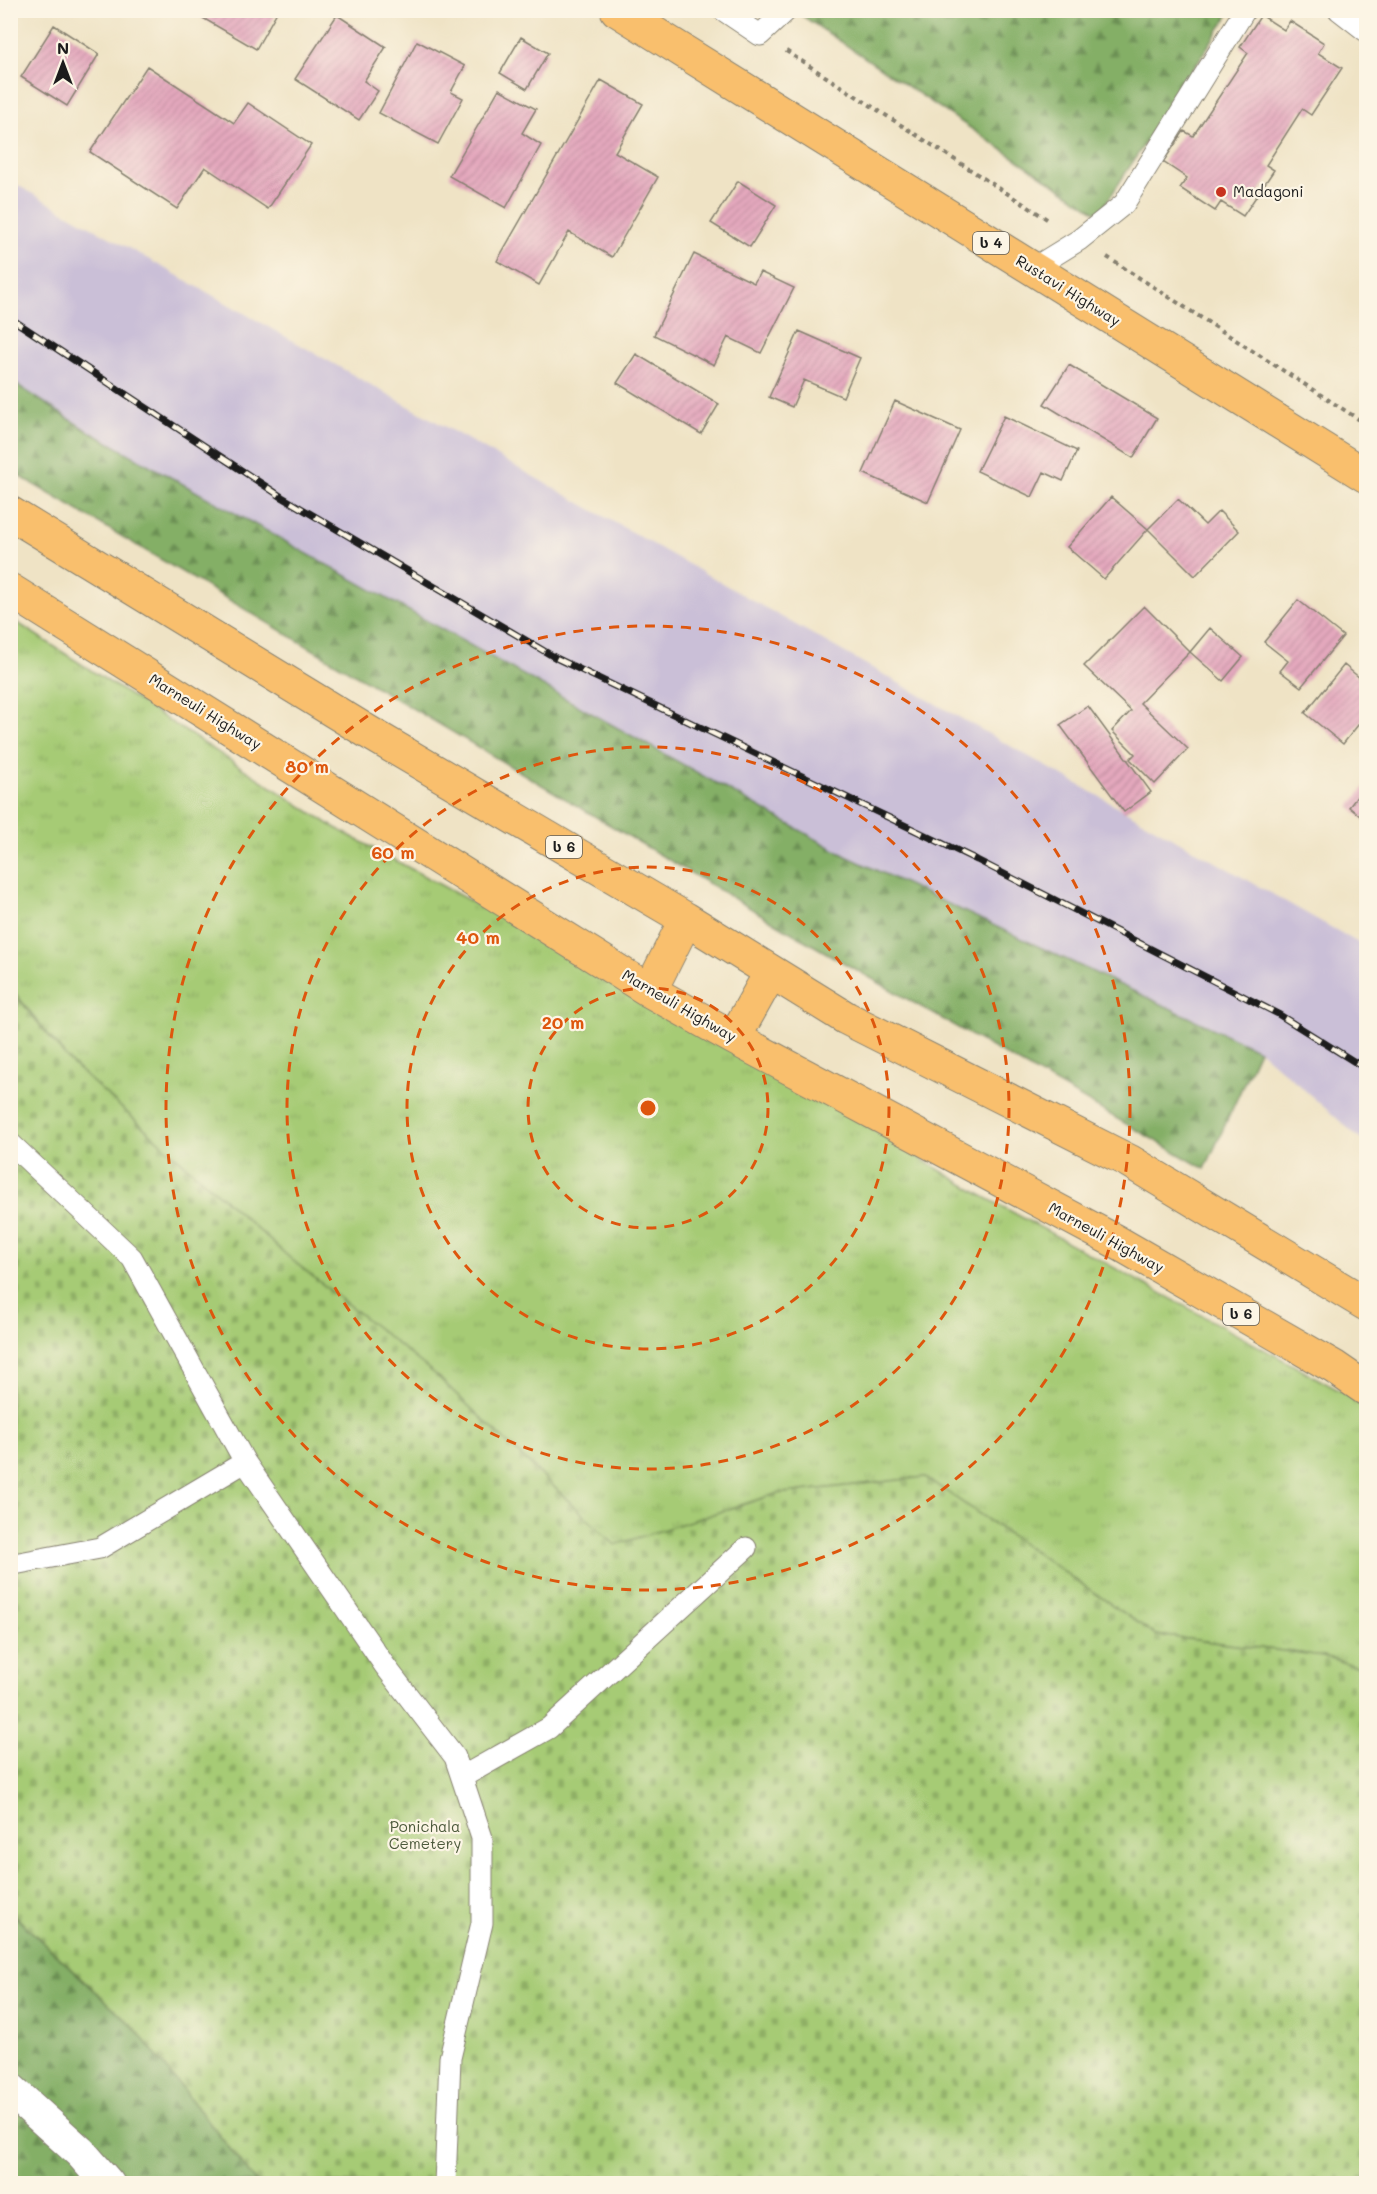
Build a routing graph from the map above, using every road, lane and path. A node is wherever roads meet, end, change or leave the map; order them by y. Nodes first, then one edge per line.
1 (616, 10) edge
2 (723, 10) edge
3 (787, 10) edge
4 (1245, 10) edge
5 (1339, 10) edge
6 (1366, 31) edge
7 (1032, 269) junction
8 (1366, 476) edge
9 (10, 513) edge
10 (10, 590) edge
11 (686, 919) junction
12 (771, 972) junction
13 (650, 991) junction
14 (734, 1038) junction
15 (10, 1143) edge
16 (1366, 1304) edge
17 (1366, 1389) edge
18 (245, 1462) junction
19 (746, 1548) dead end
20 (10, 1563) edge
21 (462, 1777) junction
22 (10, 2089) edge
23 (108, 2184) edge
24 (445, 2184) edge

1 - 7 highway, Rustavi Highway / ს 4
2 - 3 lane
4 - 7 lane
5 - 6 lane
7 - 8 highway, Rustavi Highway / ს 4
9 - 11 highway, ს 6
10 - 13 highway, Marneuli Highway / ს 6
11 - 12 highway, ს 6
11 - 13 highway
12 - 14 highway
12 - 16 highway, ს 6
13 - 14 highway, Marneuli Highway / ს 6
14 - 17 highway, Marneuli Highway / ს 6
15 - 18 lane
18 - 20 lane
18 - 21 lane
19 - 21 lane
21 - 24 lane
22 - 23 street

